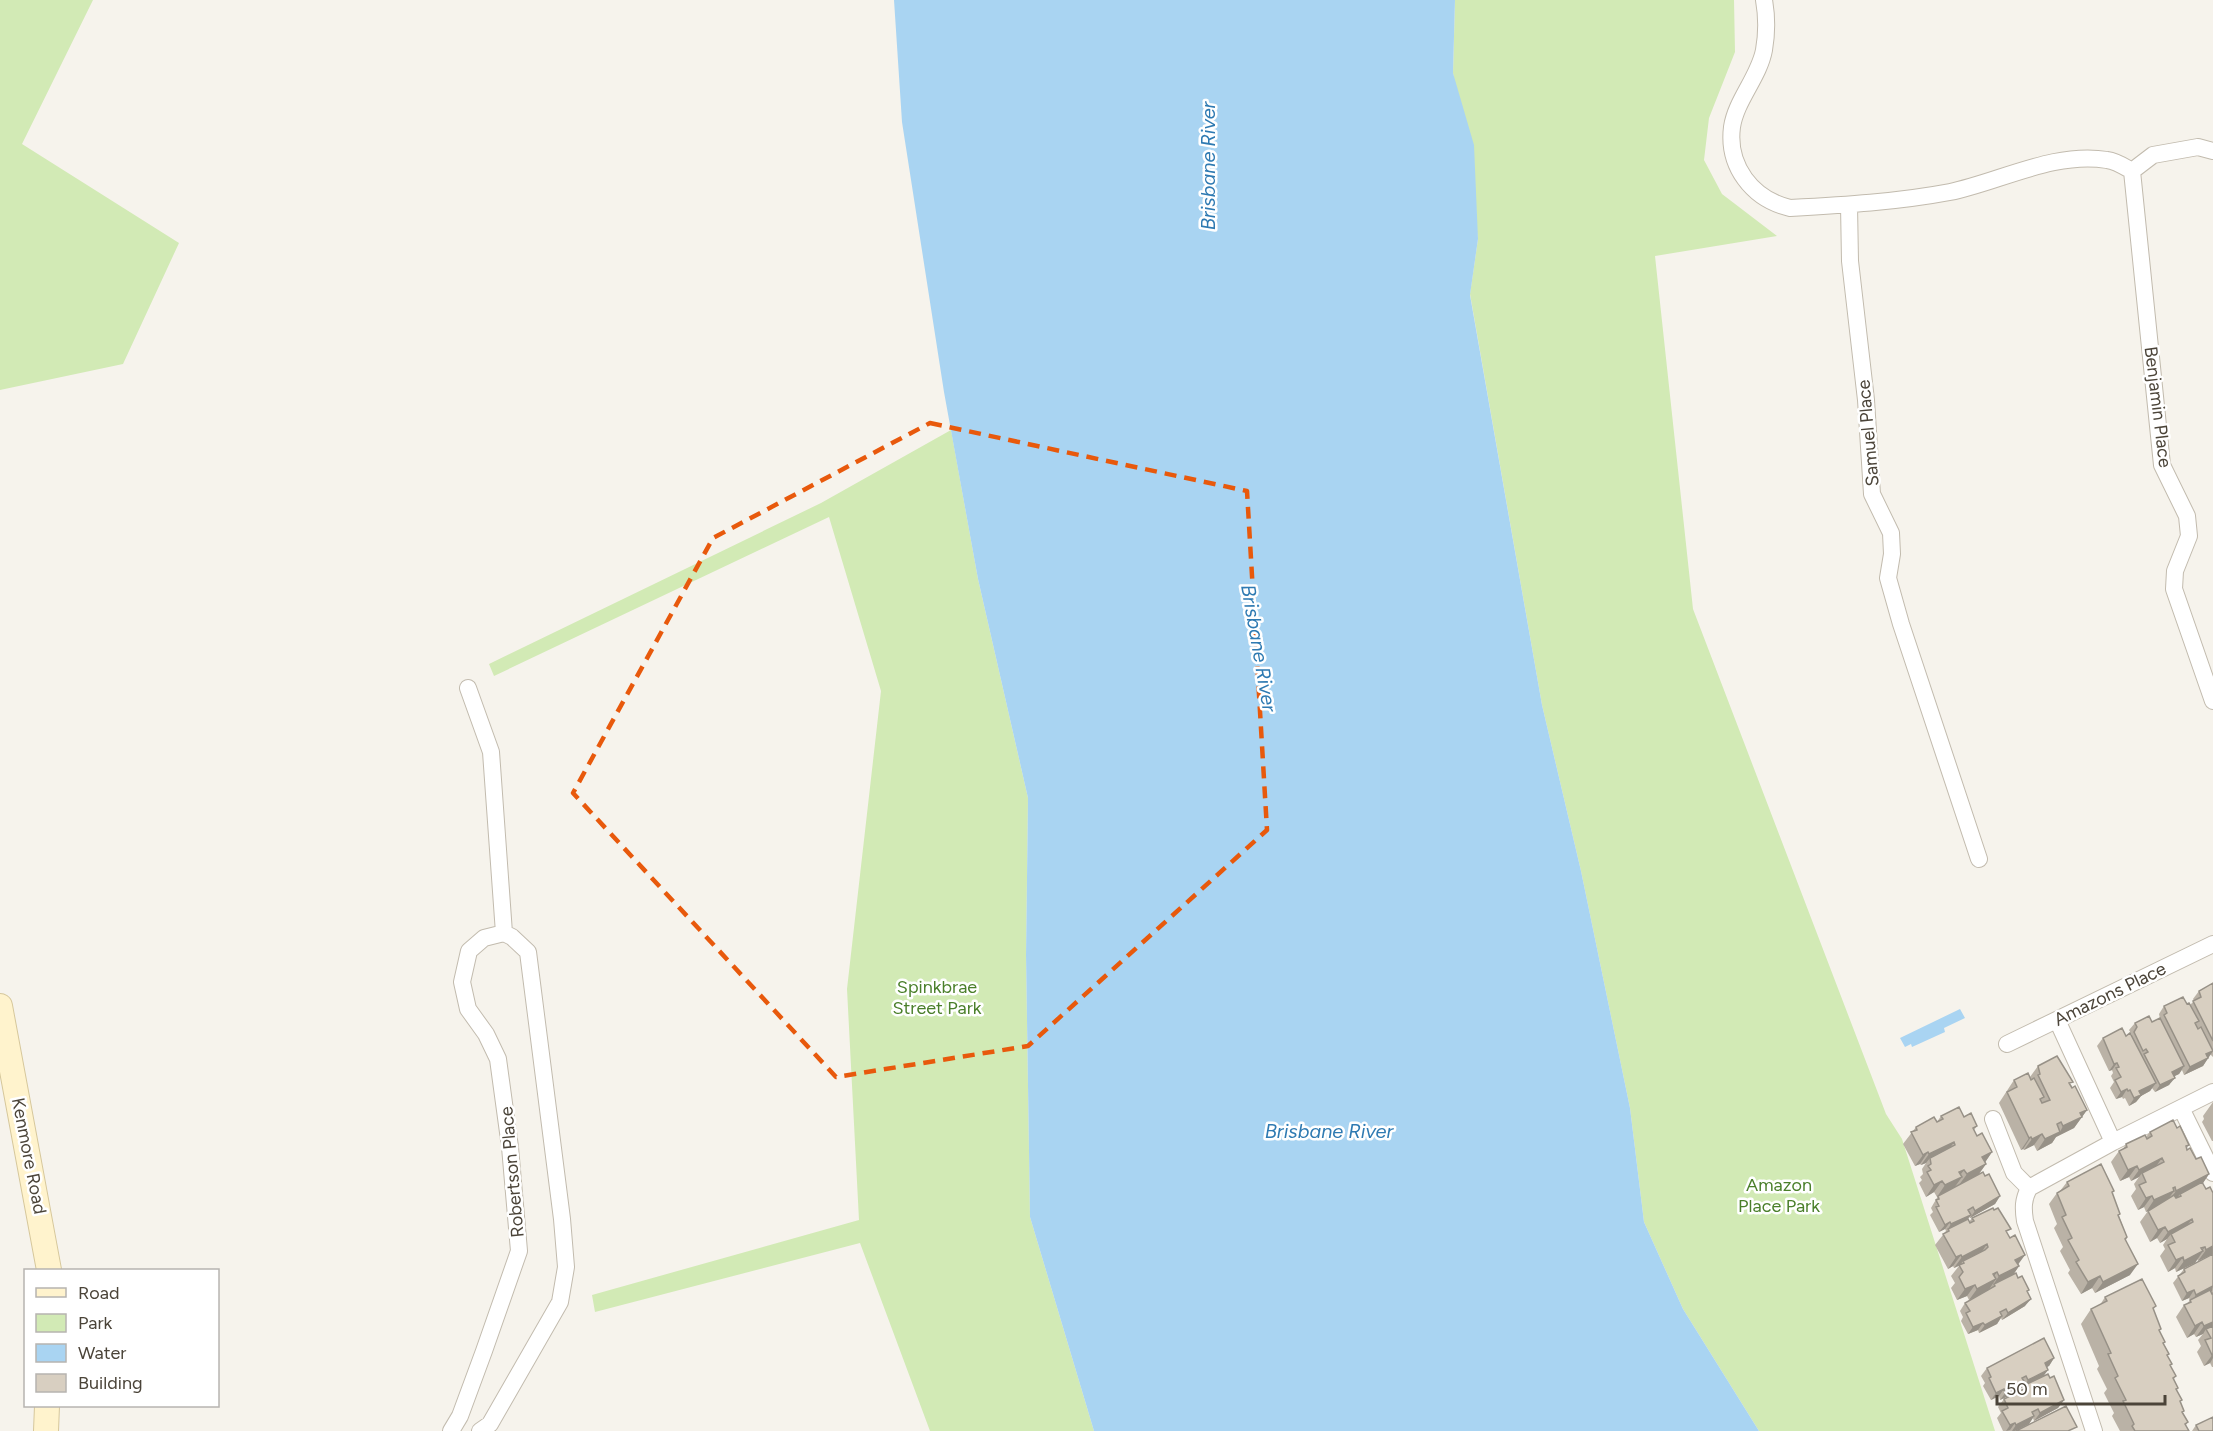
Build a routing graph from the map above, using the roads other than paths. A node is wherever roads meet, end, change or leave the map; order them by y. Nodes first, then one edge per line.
1 (1764, 0) edge
2 (2213, 151) edge
3 (2132, 171) junction
4 (1849, 205) junction
5 (468, 688) dead end
6 (2213, 701) edge
7 (1979, 859) dead end
8 (504, 933) junction
9 (2213, 944) edge
10 (0, 1006) edge
11 (2057, 1020) junction
12 (2007, 1044) dead end
13 (2213, 1092) edge
14 (2181, 1108) junction
15 (1994, 1119) dead end
16 (2113, 1142) junction
17 (2213, 1173) edge
18 (2029, 1188) junction
19 (49, 1269) edge
20 (47, 1407) edge
21 (46, 1431) edge
22 (451, 1431) edge
23 (480, 1431) edge
24 (2094, 1431) edge

1 - 4 street
2 - 3 street
3 - 4 street
3 - 6 street, Benjamin Place
4 - 7 street, Samuel Place
5 - 8 street
8 - 22 street, Robertson Place
8 - 23 street
9 - 11 street, Amazons Place
10 - 19 street, Kenmore Road
11 - 12 street, Amazons Place
11 - 16 street
13 - 14 street
14 - 16 street
14 - 17 street
15 - 18 street
16 - 18 street
18 - 24 street
20 - 21 street

